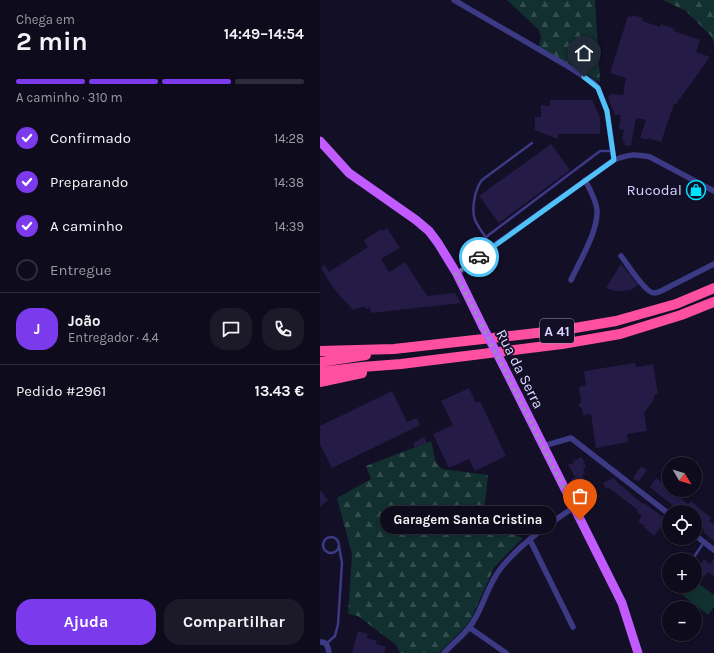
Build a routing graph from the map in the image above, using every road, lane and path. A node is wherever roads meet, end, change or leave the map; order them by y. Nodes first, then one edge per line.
1 (454, 0) edge
2 (320, 141) edge
3 (532, 143) dead end
4 (612, 151) junction
5 (614, 160) junction
6 (585, 180) junction
7 (714, 191) edge
8 (486, 237) junction
9 (492, 247) junction
10 (621, 256) dead end
11 (714, 264) edge
12 (456, 274) junction
13 (571, 280) dead end
14 (714, 288) edge
15 (714, 302) edge
16 (394, 349) junction
17 (320, 351) edge
18 (320, 362) edge
19 (401, 364) junction
20 (320, 372) edge
21 (320, 382) edge
22 (543, 446) junction
23 (574, 507) junction
24 (662, 509) edge
25 (530, 540) junction
26 (704, 542) joint
27 (339, 546) junction
28 (714, 550) edge
29 (697, 553) edge
30 (332, 554) junction
31 (341, 559) junction
32 (573, 627) dead end
33 (470, 628) junction
34 (320, 642) edge
35 (326, 644) junction
36 (328, 653) edge
37 (444, 653) edge
38 (506, 653) edge
39 (638, 653) edge

1 - 4 street
2 - 12 main road, Rua da Serra
3 - 8 lane
4 - 5 street
4 - 8 lane
5 - 6 street
5 - 7 street
6 - 9 street
6 - 13 street
8 - 9 lane
9 - 12 street
10 - 11 street
12 - 22 main road, Rua da Serra, bridge
14 - 16 highway, A 41
15 - 19 highway, A 41
16 - 17 highway
16 - 18 highway, A 41
19 - 20 highway, A 41
19 - 21 highway
22 - 23 main road, Rua da Serra
22 - 24 street
23 - 25 street
23 - 39 main road, Rua da Serra
25 - 32 street
25 - 33 street
26 - 28 street
26 - 29 lane
27 - 30 lane
27 - 30 lane
27 - 31 lane
30 - 31 lane
31 - 35 lane
33 - 37 street
33 - 38 street
34 - 35 street
35 - 36 street

